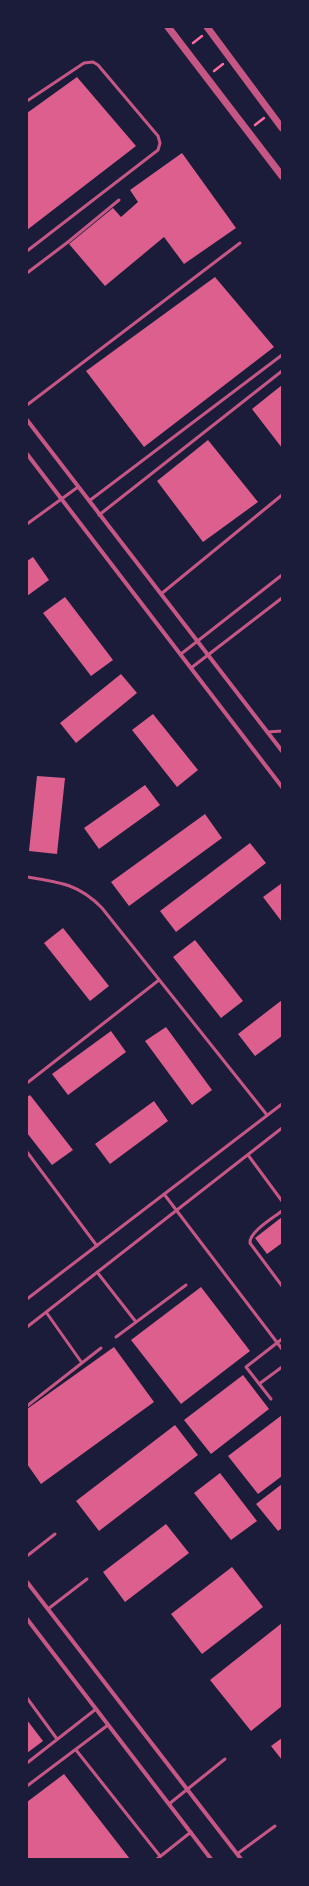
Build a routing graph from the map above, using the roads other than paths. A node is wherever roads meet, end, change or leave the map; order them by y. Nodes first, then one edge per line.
1 (168, 27) edge
2 (208, 29) edge
3 (27, 101) edge
4 (282, 128) edge
5 (282, 176) edge
6 (119, 200) dead end
7 (240, 243) dead end
8 (27, 251) edge
9 (27, 273) edge
10 (282, 355) edge
11 (282, 372) edge
12 (27, 405) edge
13 (27, 420) edge
14 (27, 454) edge
15 (78, 487) junction
16 (282, 495) edge
17 (62, 499) junction
18 (89, 501) junction
19 (100, 515) junction
20 (27, 524) edge
21 (282, 575) edge
22 (161, 594) junction
23 (282, 598) edge
24 (197, 641) junction
25 (181, 654) junction
26 (208, 655) junction
27 (191, 668) junction
28 (282, 731) edge
29 (268, 732) junction
30 (282, 751) edge
31 (282, 787) edge
32 (27, 878) edge
33 (159, 980) junction
34 (27, 1083) edge
35 (282, 1104) edge
36 (267, 1115) junction
37 (282, 1128) edge
38 (27, 1152) edge
39 (248, 1155) junction
40 (164, 1194) junction
41 (282, 1201) edge
42 (177, 1210) junction
43 (282, 1211) edge
44 (97, 1246) junction
45 (97, 1272) junction
46 (186, 1285) dead end
47 (282, 1286) edge
48 (27, 1299) edge
49 (46, 1312) junction
50 (136, 1322) junction
51 (27, 1327) edge
52 (116, 1337) dead end
53 (282, 1339) edge
54 (278, 1343) junction
55 (101, 1348) dead end
56 (282, 1349) edge
57 (82, 1363) junction
58 (282, 1367) edge
59 (259, 1384) junction
60 (271, 1399) dead end
61 (27, 1406) edge
62 (55, 1534) dead end
63 (27, 1556) edge
64 (87, 1579) dead end
65 (27, 1582) edge
66 (48, 1609) junction
67 (27, 1619) edge
68 (27, 1698) edge
69 (96, 1709) junction
70 (108, 1725) junction
71 (57, 1739) junction
72 (76, 1750) junction
73 (225, 1759) dead end
74 (27, 1763) edge
75 (27, 1786) edge
76 (187, 1789) junction
77 (169, 1804) junction
78 (275, 1826) dead end
79 (191, 1832) junction
80 (237, 1854) junction
81 (160, 1856) junction
82 (157, 1859) edge
83 (211, 1859) edge
84 (241, 1859) edge

1 - 5 street
2 - 4 street
3 - 8 lane
6 - 9 lane
7 - 12 lane
10 - 18 lane
11 - 19 lane
13 - 15 street
14 - 17 street
15 - 17 lane
15 - 18 street
16 - 22 lane
17 - 20 lane
17 - 25 street
18 - 19 street
19 - 22 street
21 - 24 lane
22 - 24 street
23 - 26 lane
24 - 25 lane
24 - 26 street
25 - 27 street
26 - 27 lane
26 - 29 street
27 - 31 street
28 - 29 lane
29 - 30 street
32 - 33 lane
33 - 34 lane
33 - 36 lane
35 - 36 lane
36 - 40 lane
37 - 39 lane
38 - 44 lane
39 - 41 lane
39 - 42 lane
40 - 42 lane
40 - 44 lane
42 - 45 lane
42 - 54 lane
43 - 47 lane
44 - 48 lane
45 - 49 lane
45 - 50 lane
46 - 50 lane
49 - 51 lane
49 - 57 lane
50 - 52 lane
53 - 54 lane
54 - 56 lane
54 - 59 lane
55 - 57 lane
57 - 61 lane
58 - 59 lane
59 - 60 lane
62 - 63 lane
64 - 66 lane
65 - 66 street
66 - 76 street
67 - 69 street
68 - 71 lane
69 - 70 street
69 - 71 lane
70 - 72 lane
70 - 77 street
71 - 74 lane
72 - 75 lane
72 - 81 lane
73 - 76 lane
76 - 77 lane
76 - 80 street
77 - 79 street
78 - 80 lane
79 - 81 lane
79 - 83 street
80 - 84 street
81 - 82 lane

